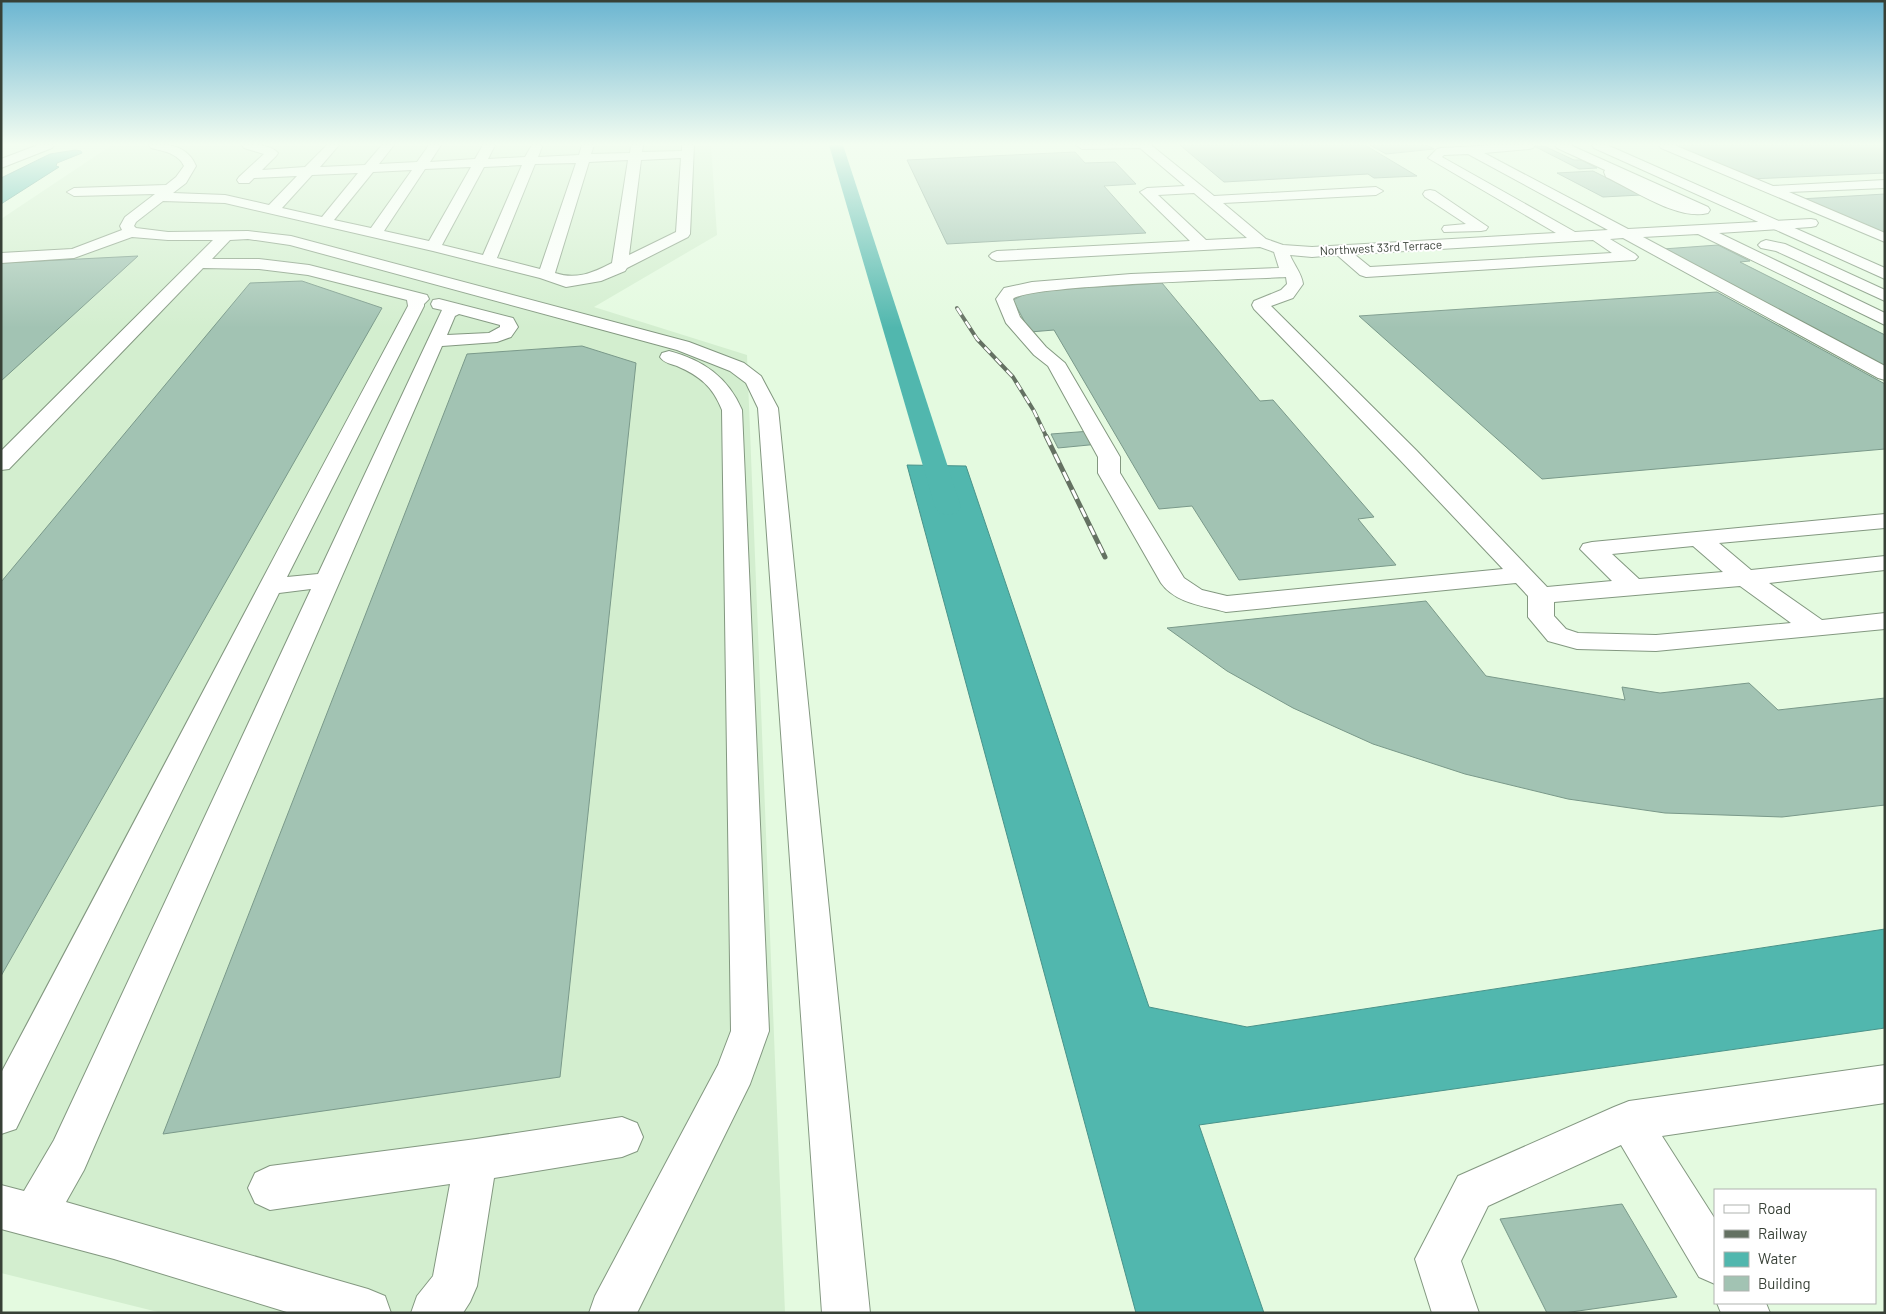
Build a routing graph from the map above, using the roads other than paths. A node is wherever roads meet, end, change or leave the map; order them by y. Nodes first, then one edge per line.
1 (148, 206) edge
2 (256, 206) edge
3 (275, 206) edge
4 (337, 206) edge
5 (394, 206) edge
6 (456, 206) edge
7 (511, 206) edge
8 (568, 206) edge
9 (628, 206) edge
10 (685, 206) edge
11 (1162, 206) edge
12 (1219, 206) edge
13 (1449, 206) edge
14 (1519, 206) edge
15 (1573, 206) edge
16 (1678, 206) edge
17 (1698, 206) edge
18 (1750, 206) edge
19 (1809, 206) edge
20 (1780, 209) dead end
21 (272, 210) junction
22 (325, 222) junction
23 (1811, 223) junction
24 (1775, 225) junction
25 (1438, 229) dead end
26 (1701, 229) junction
27 (1420, 230) dead end
28 (1827, 230) dead end
29 (130, 232) junction
30 (375, 234) junction
31 (1624, 234) junction
32 (226, 235) junction
33 (1592, 236) junction
34 (1573, 237) junction
35 (1885, 238) edge
36 (1458, 244) junction
37 (1202, 245) junction
38 (1271, 245) junction
39 (1441, 245) junction
40 (433, 247) junction
41 (1737, 247) junction
42 (1341, 251) junction
43 (996, 256) dead end
44 (1, 258) edge
45 (488, 261) junction
46 (199, 263) junction
47 (1490, 265) junction
48 (619, 268) junction
49 (1290, 272) junction
50 (1885, 274) edge
51 (546, 275) junction
52 (1885, 296) edge
53 (456, 297) junction
54 (421, 299) junction
55 (574, 316) junction
56 (1885, 320) edge
57 (437, 341) junction
58 (1885, 374) edge
59 (1, 464) edge
60 (1885, 521) edge
61 (1698, 538) junction
62 (1885, 563) edge
63 (1522, 575) junction
64 (1745, 578) junction
65 (329, 580) junction
66 (270, 586) junction
67 (1633, 587) junction
68 (1540, 595) junction
69 (1885, 622) edge
70 (1817, 629) junction
71 (1885, 1084) edge
72 (1, 1114) edge
73 (1629, 1121) junction
74 (622, 1137) dead end
75 (476, 1160) junction
76 (270, 1188) dead end
77 (18, 1211) edge
78 (1714, 1259) edge
79 (368, 1313) edge
80 (434, 1313) edge
81 (612, 1313) edge
82 (846, 1313) edge
83 (1456, 1313) edge

1 - 29 street
2 - 21 street
3 - 21 street
4 - 22 street
5 - 30 street
6 - 40 street
7 - 45 street
8 - 51 street
9 - 48 street
10 - 48 street
11 - 37 street
12 - 38 street
13 - 25 street
14 - 34 street
15 - 31 street
16 - 17 street
18 - 24 street
19 - 35 street
20 - 23 street
21 - 22 street
22 - 30 street
23 - 24 street, Northwest 33rd Terrace
23 - 28 street
24 - 26 street, Northwest 33rd Terrace
24 - 50 street
26 - 31 street, Northwest 33rd Terrace
26 - 41 street
27 - 39 street
29 - 32 street
29 - 44 street
30 - 40 street
31 - 33 street, Northwest 33rd Terrace
31 - 58 street
32 - 46 street
32 - 53 street
33 - 34 street, Northwest 33rd Terrace
33 - 47 street
34 - 36 street, Northwest 33rd Terrace
36 - 39 street, Northwest 33rd Terrace
36 - 47 street
37 - 38 street, Northwest 33rd Terrace
37 - 43 street, Northwest 33rd Terrace
38 - 42 street, Northwest 33rd Terrace
38 - 49 street
39 - 42 street, Northwest 33rd Terrace
40 - 45 street
41 - 52 street
41 - 56 street
42 - 47 street
45 - 51 street
46 - 54 street
46 - 59 street
48 - 51 street
49 - 63 street
49 - 63 street
53 - 54 street
53 - 54 street
53 - 55 street
53 - 57 street
53 - 57 street
54 - 66 street
55 - 81 street
55 - 82 street
57 - 65 street
60 - 61 street
61 - 64 street
61 - 67 street
62 - 64 street
63 - 68 street
64 - 67 street
64 - 70 street
65 - 66 street
65 - 77 street
66 - 72 street
67 - 68 street
68 - 70 street
69 - 70 street
71 - 73 street
73 - 78 street
73 - 83 street
74 - 75 street
75 - 76 street
75 - 80 street
77 - 79 street

